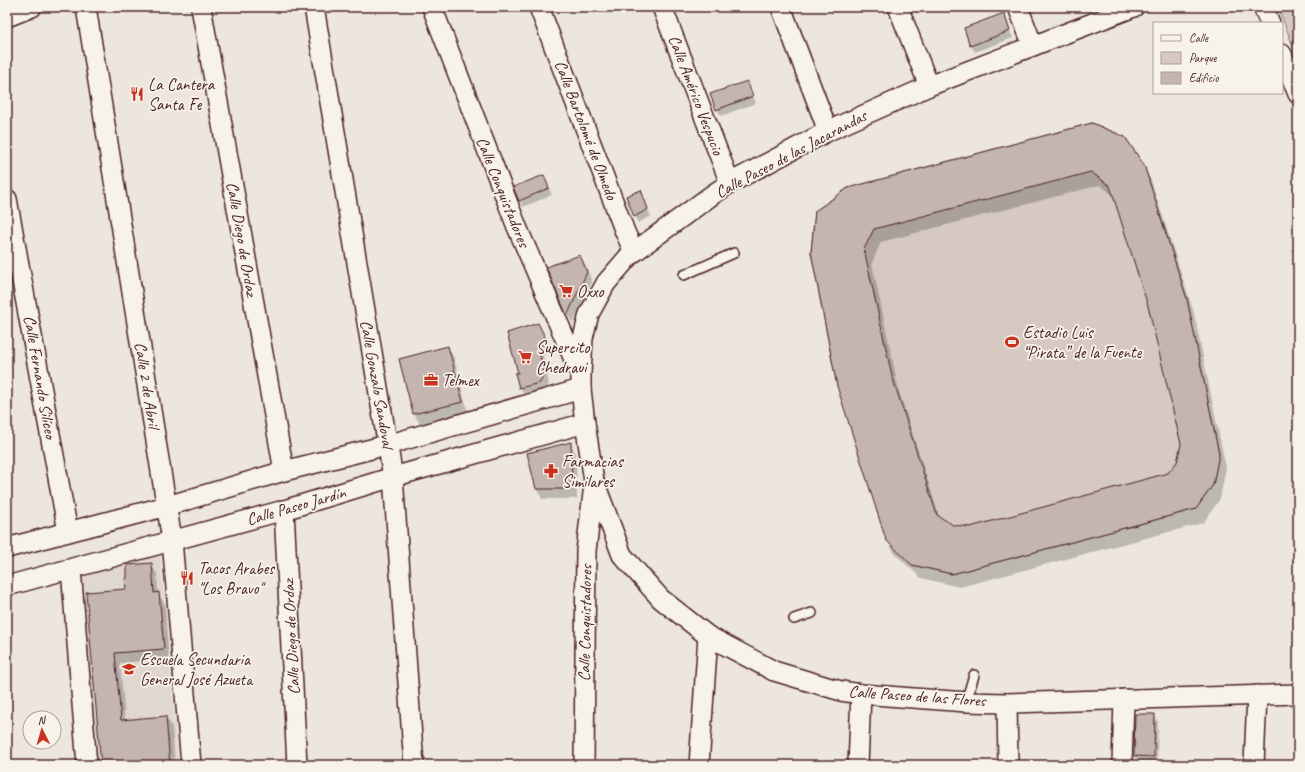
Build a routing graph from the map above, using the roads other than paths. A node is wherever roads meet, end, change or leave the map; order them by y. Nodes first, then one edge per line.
1 (32, 7) edge
2 (86, 7) edge
3 (201, 7) edge
4 (314, 7) edge
5 (432, 7) edge
6 (539, 7) edge
7 (662, 7) edge
8 (781, 7) edge
9 (898, 7) edge
10 (1018, 7) edge
11 (1133, 7) edge
12 (1264, 7) edge
13 (7, 17) edge
14 (1270, 22) edge
15 (1033, 46) junction
16 (1283, 56) edge
17 (928, 86) junction
18 (1298, 94) edge
19 (828, 130) junction
20 (730, 183) junction
21 (7, 199) edge
22 (634, 252) junction
23 (734, 252) dead end
24 (684, 275) dead end
25 (581, 382) junction
26 (585, 423) junction
27 (387, 445) junction
28 (284, 471) junction
29 (393, 478) junction
30 (594, 481) junction
31 (167, 506) junction
32 (284, 510) junction
33 (68, 532) junction
34 (172, 540) junction
35 (7, 548) edge
36 (71, 569) junction
37 (7, 586) edge
38 (812, 613) dead end
39 (794, 619) dead end
40 (708, 636) junction
41 (974, 675) dead end
42 (861, 694) junction
43 (1298, 694) edge
44 (1257, 695) junction
45 (1124, 699) junction
46 (966, 702) junction
47 (1008, 702) junction
48 (87, 765) edge
49 (191, 765) edge
50 (297, 765) edge
51 (414, 765) edge
52 (584, 765) edge
53 (699, 765) edge
54 (858, 765) edge
55 (1008, 765) edge
56 (1122, 765) edge
57 (1254, 765) edge

1 - 13 street
2 - 31 street, Calle 2 de Abril
3 - 28 street, Calle Diego de Ordaz
4 - 27 street, Calle Gonzalo Sandoval
5 - 25 street, Calle Conquistadores
6 - 22 street, Calle Bartolomé de Olmedo
7 - 20 street, Calle Américo Vespucio
8 - 19 street
9 - 17 street
10 - 15 street
11 - 15 street, Calle Paseo de las Jacarandas
12 - 14 street
15 - 17 street, Calle Paseo de las Jacarandas
16 - 18 street
17 - 19 street, Calle Paseo de las Jacarandas
19 - 20 street, Calle Paseo de las Jacarandas
20 - 22 street, Calle Paseo de las Jacarandas
21 - 33 street, Calle Fernando Silíceo
22 - 25 street, Calle Paseo de las Jacarandas
23 - 24 lane
25 - 26 street, Calle Paseo de las Jacarandas
25 - 27 street, Calle Paseo Jardín
26 - 29 street, Calle Paseo Jardín
26 - 30 street, Calle Paseo de las Flores
27 - 28 street, Calle Paseo Jardín
27 - 29 street, Calle Gonzalo Sandoval
28 - 31 street, Calle Paseo Jardín
29 - 32 street, Calle Paseo Jardín
29 - 51 street, Calle Gonzalo Sandoval
30 - 40 street, Calle Paseo de las Flores
30 - 52 street, Calle Conquistadores
31 - 33 street, Calle Paseo Jardín
31 - 34 street, Calle 2 de Abril
32 - 34 street, Calle Paseo Jardín
32 - 50 street, Calle Diego de Ordaz
33 - 35 street, Calle Paseo Jardín
34 - 36 street, Calle Paseo Jardín
34 - 49 street, Calle 2 de Abril
36 - 37 street, Calle Paseo Jardín
36 - 48 street
38 - 39 lane
40 - 42 street, Calle Paseo de las Flores
40 - 53 street
41 - 46 lane
42 - 46 street, Calle Paseo de las Flores
42 - 54 street
43 - 44 street, Calle Paseo de las Flores
44 - 45 street, Calle Paseo de las Flores
44 - 57 street
45 - 47 street, Calle Paseo de las Flores
45 - 56 street
46 - 47 street, Calle Paseo de las Flores
47 - 55 street

